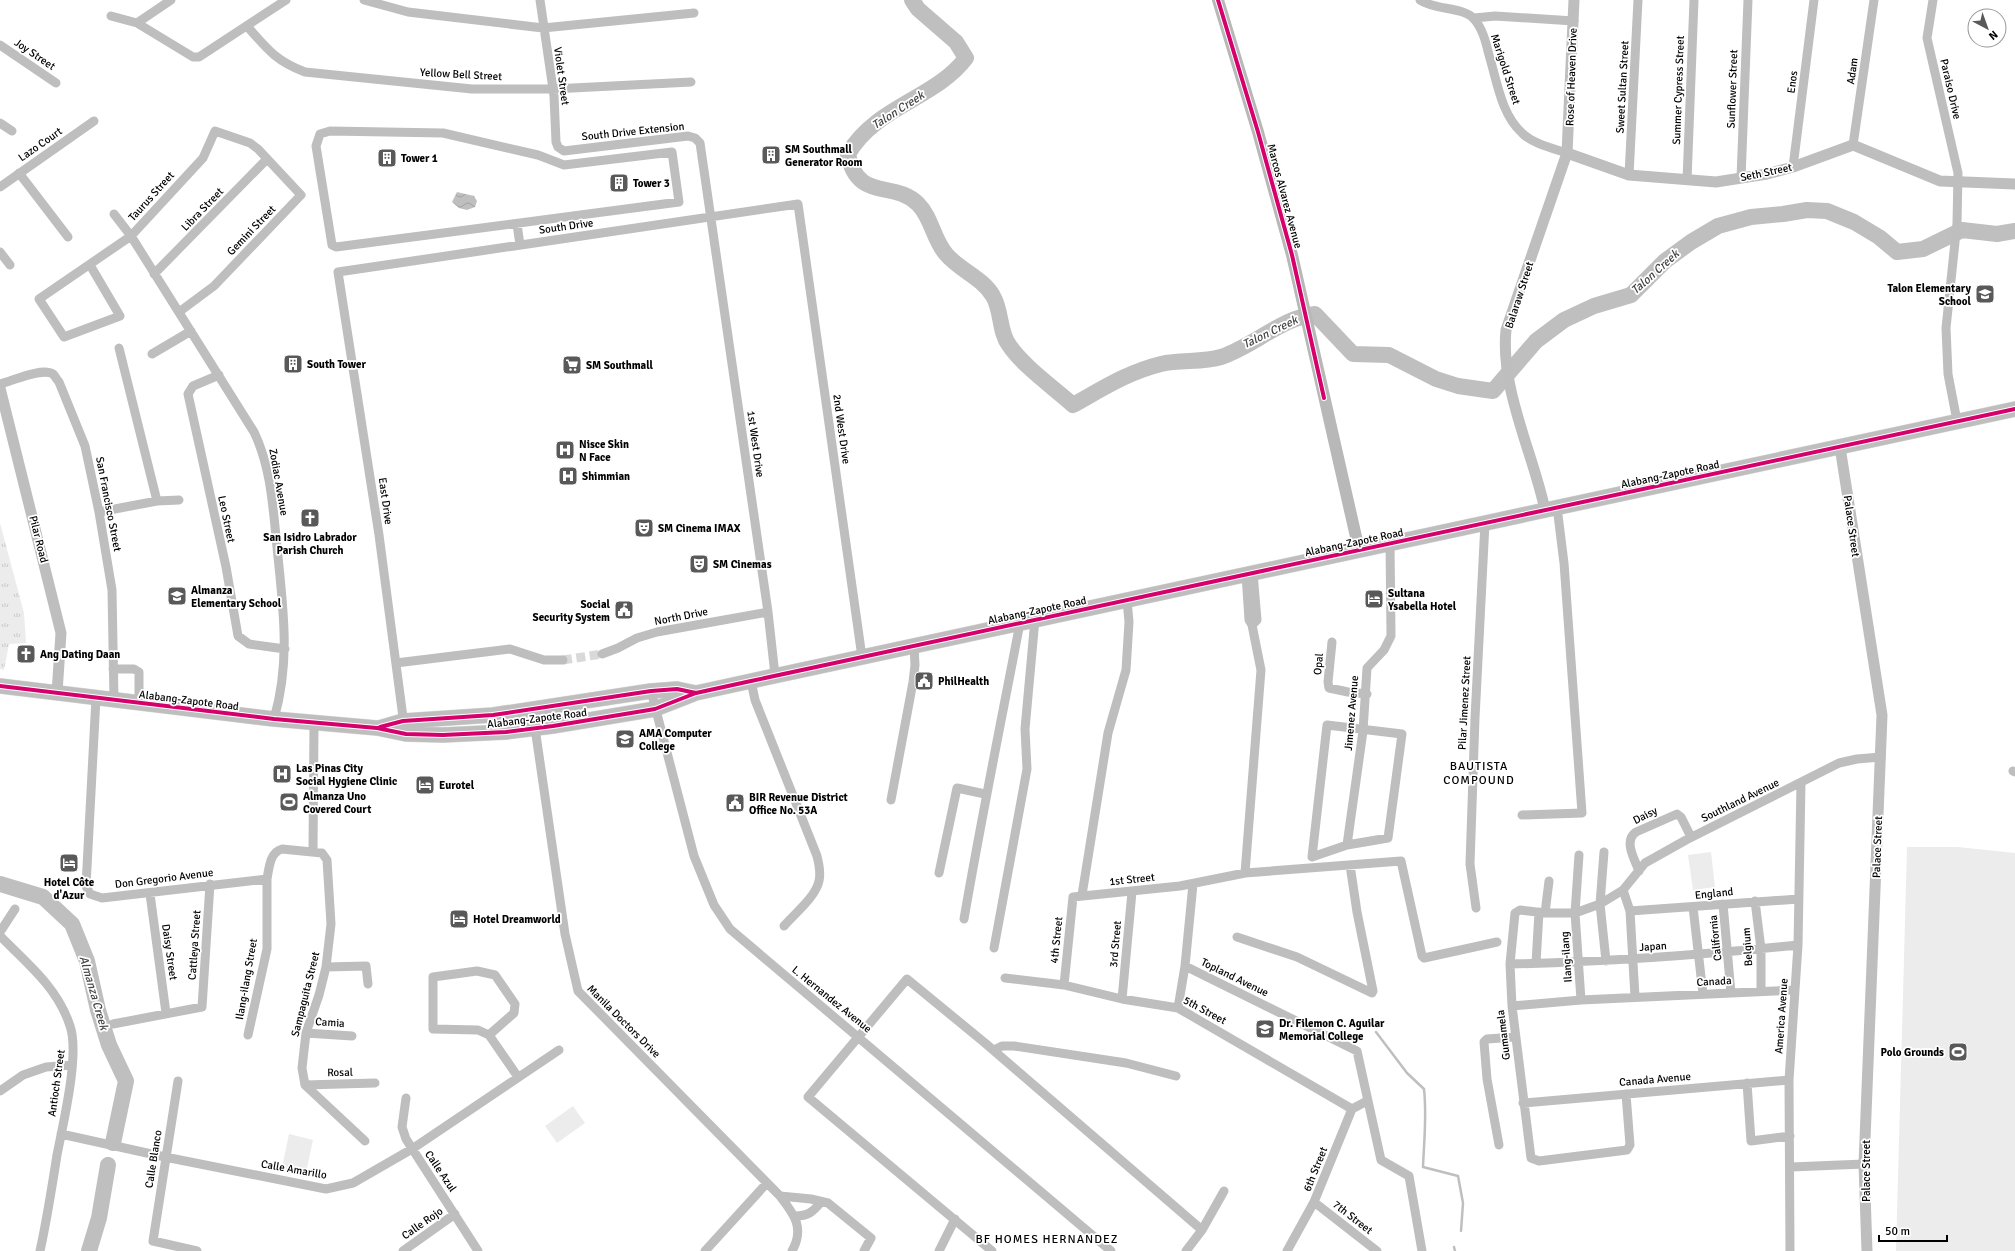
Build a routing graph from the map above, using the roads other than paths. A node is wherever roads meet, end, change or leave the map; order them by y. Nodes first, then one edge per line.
1 (171, 0) edge
2 (286, 0) edge
3 (364, 0) edge
4 (540, 0) edge
5 (1218, 0) edge
6 (1420, 0) edge
7 (1574, 0) edge
8 (1638, 0) edge
9 (1694, 0) edge
10 (1748, 0) edge
11 (1814, 0) edge
12 (1874, 0) edge
13 (1933, 0) edge
14 (694, 13) dead end
15 (111, 16) dead end
16 (1474, 18) junction
17 (1574, 21) junction
18 (137, 23) junction
19 (247, 26) junction
20 (543, 28) junction
21 (0, 45) edge
22 (691, 82) dead end
23 (56, 83) dead end
24 (552, 89) junction
25 (94, 121) dead end
26 (0, 123) edge
27 (12, 131) dead end
28 (1853, 145) junction
29 (564, 151) joint
30 (1567, 153) junction
31 (268, 159) junction
32 (1793, 167) junction
33 (19, 174) junction
34 (1629, 175) junction
35 (1741, 178) junction
36 (1687, 180) junction
37 (1959, 183) junction
38 (2015, 184) edge
39 (0, 187) edge
40 (798, 204) joint
41 (114, 214) dead end
42 (711, 217) junction
43 (517, 224) junction
44 (131, 236) junction
45 (68, 237) dead end
46 (520, 245) junction
47 (0, 252) edge
48 (10, 265) dead end
49 (90, 265) junction
50 (338, 272) joint
51 (154, 274) junction
52 (179, 312) junction
53 (191, 331) junction
54 (119, 348) dead end
55 (152, 354) dead end
56 (219, 375) junction
57 (0, 384) edge
58 (0, 388) edge
59 (2015, 409) edge
60 (1957, 421) junction
61 (1840, 447) junction
62 (179, 500) dead end
63 (157, 501) junction
64 (1551, 509) junction
65 (99, 512) junction
66 (1486, 523) junction
67 (1390, 543) junction
68 (1358, 550) junction
69 (1249, 574) junction
70 (1127, 600) junction
71 (768, 612) junction
72 (1035, 619) junction
73 (1020, 623) junction
74 (1332, 642) dead end
75 (914, 646) junction
76 (285, 649) junction
77 (602, 654) tunnel mouth
78 (862, 657) junction
79 (563, 660) tunnel mouth
80 (396, 663) junction
81 (114, 669) junction
82 (775, 675) junction
83 (751, 680) junction
84 (0, 686) edge
85 (651, 691) junction
86 (57, 693) junction
87 (696, 693) junction
88 (1367, 694) junction
89 (96, 698) junction
90 (114, 700) junction
91 (139, 703) junction
92 (655, 710) junction
93 (274, 719) junction
94 (314, 724) junction
95 (405, 727) junction
96 (535, 728) junction
97 (1364, 731) junction
98 (1881, 758) junction
99 (1801, 783) junction
100 (985, 794) junction
101 (890, 800) dead end
102 (1522, 815) dead end
103 (1691, 837) junction
104 (1347, 845) junction
105 (318, 852) junction
106 (1604, 852) dead end
107 (1579, 855) dead end
108 (1350, 864) junction
109 (1639, 871) junction
110 (939, 873) dead end
111 (1245, 873) junction
112 (267, 878) junction
113 (1549, 881) dead end
114 (210, 884) junction
115 (1193, 884) junction
116 (1623, 890) junction
117 (1132, 892) junction
118 (150, 894) junction
119 (1077, 896) junction
120 (1799, 899) junction
121 (1755, 901) junction
122 (1600, 904) junction
123 (1723, 904) junction
124 (1693, 907) junction
125 (1476, 908) dead end
126 (15, 909) dead end
127 (1630, 911) junction
128 (1542, 912) junction
129 (1515, 913) joint
130 (1575, 913) junction
131 (964, 919) dead end
132 (784, 926) dead end
133 (0, 932) edge
134 (1237, 937) dead end
135 (2, 938) edge
136 (1497, 942) dead end
137 (1798, 945) junction
138 (994, 948) dead end
139 (1761, 949) junction
140 (1729, 952) junction
141 (1699, 955) junction
142 (1633, 960) junction
143 (1606, 961) junction
144 (1536, 963) junction
145 (1579, 963) junction
146 (1510, 964) junction
147 (1185, 966) junction
148 (326, 967) junction
149 (1005, 978) dead end
150 (368, 984) dead end
151 (1064, 985) junction
152 (1795, 990) junction
153 (1761, 991) junction
154 (1731, 993) junction
155 (1703, 994) junction
156 (1635, 997) junction
157 (1122, 999) junction
158 (1581, 1000) junction
159 (1512, 1006) junction
160 (1178, 1008) junction
161 (166, 1013) junction
162 (113, 1024) dead end
163 (306, 1032) junction
164 (248, 1035) dead end
165 (489, 1035) junction
166 (352, 1036) dead end
167 (859, 1036) junction
168 (1515, 1037) junction
169 (559, 1050) dead end
170 (994, 1050) junction
171 (72, 1065) junction
172 (1176, 1076) dead end
173 (518, 1078) junction
174 (1789, 1080) junction
175 (178, 1082) dead end
176 (375, 1083) dead end
177 (1747, 1083) junction
178 (305, 1085) junction
179 (0, 1091) edge
180 (1626, 1094) junction
181 (406, 1098) dead end
182 (1367, 1101) junction
183 (1523, 1103) junction
184 (1352, 1109) junction
185 (61, 1134) junction
186 (1790, 1136) junction
187 (365, 1141) dead end
188 (1499, 1145) dead end
189 (412, 1149) junction
190 (165, 1157) junction
191 (1864, 1164) junction
192 (1791, 1167) junction
193 (766, 1184) junction
194 (1224, 1191) dead end
195 (780, 1196) junction
196 (821, 1202) junction
197 (1314, 1202) junction
198 (455, 1214) junction
199 (795, 1216) junction
200 (955, 1219) junction
201 (1202, 1230) junction
202 (40, 1251) edge
203 (198, 1251) edge
204 (403, 1251) edge
205 (478, 1251) edge
206 (705, 1251) edge
207 (792, 1251) edge
208 (864, 1251) edge
209 (939, 1251) edge
210 (992, 1251) edge
211 (1111, 1251) edge
212 (1186, 1251) edge
213 (1287, 1251) edge
214 (1377, 1251) edge
215 (1422, 1251) edge
216 (1790, 1251) edge
217 (1867, 1251) edge

1 - 18 street
2 - 19 street
3 - 20 street
4 - 20 street, Violet Street
5 - 68 main road, Marcos Alvarez Avenue
6 - 16 street
7 - 17 street, Rose of Heaven Drive
8 - 34 street, Sweet Sultan Street
9 - 36 street, Summer Cypress Street
10 - 35 street, Sunflower Street
11 - 32 street, Enos
12 - 28 street, Adam
13 - 37 street, Paraiso Drive
14 - 20 street
15 - 18 street
16 - 17 street
16 - 30 street, Marigold Street
17 - 30 street, Rose of Heaven Drive
18 - 19 street
19 - 24 street, Yellow Bell Street
20 - 24 street, Violet Street
21 - 23 street, Joy Street
22 - 24 street, Yellow Bell Street
24 - 29 street, Violet Street
25 - 33 street, Lazo Court
26 - 27 street
28 - 32 street, Seth Street
28 - 37 street
29 - 42 street, South Drive Extension
30 - 34 street, Seth Street
30 - 64 street, Balaraw Street
31 - 44 street, Taurus Street
31 - 51 street, Libra Street
31 - 52 street, Gemini Street
32 - 35 street, Seth Street
33 - 39 street, Lazo Court
33 - 45 street
34 - 36 street, Seth Street
35 - 36 street, Seth Street
37 - 38 street
37 - 60 street, Paraiso Drive
40 - 42 street, South Drive
40 - 78 street, 2nd West Drive
41 - 44 street, Zodiac Avenue
42 - 46 street, South Drive
42 - 71 street, 1st West Drive
43 - 43 street
43 - 46 street
44 - 49 street, Taurus Street
44 - 51 street, Zodiac Avenue
46 - 50 street, South Drive
47 - 48 street
49 - 49 street, Taurus Street
50 - 80 street, East Drive
51 - 52 street, Zodiac Avenue
52 - 53 street, Zodiac Avenue
53 - 55 street
53 - 56 street, Zodiac Avenue
54 - 63 street
56 - 76 street, Zodiac Avenue
56 - 76 street, Leo Street
57 - 65 street, San Francisco Street
58 - 86 street, Pilar Road
59 - 60 highway, Alabang-Zapote Road
60 - 61 highway, Alabang-Zapote Road
61 - 64 highway, Alabang-Zapote Road
61 - 98 street, Palace Street
62 - 63 street
63 - 65 street
64 - 66 highway, Alabang-Zapote Road
64 - 102 street
65 - 81 street, San Francisco Street
66 - 67 highway, Alabang-Zapote Road
66 - 125 street, Pilar Jimenez Street
67 - 68 highway, Alabang-Zapote Road
67 - 88 street, Jimenez Avenue
68 - 69 highway, Alabang-Zapote Road
69 - 70 highway, Alabang-Zapote Road
69 - 111 street
70 - 72 highway, Alabang-Zapote Road
70 - 119 street, 4th Street
71 - 77 street, North Drive
71 - 82 street, 1st West Drive
72 - 73 highway, Alabang-Zapote Road
72 - 138 street
73 - 75 highway, Alabang-Zapote Road
73 - 100 street
74 - 88 street, Opal
75 - 78 highway, Alabang-Zapote Road
75 - 101 street
76 - 93 street, Zodiac Avenue
78 - 82 highway, Alabang-Zapote Road
79 - 80 street
80 - 95 street, East Drive
81 - 90 street, San Francisco Street
81 - 91 street
82 - 83 highway, Alabang-Zapote Road
83 - 87 highway, Alabang-Zapote Road
83 - 132 street
84 - 86 highway, Alabang-Zapote Road
85 - 87 highway, Alabang-Zapote Road
85 - 92 street, L. Hernandez Avenue
85 - 95 highway, Alabang-Zapote Road
86 - 89 highway, Alabang-Zapote Road
87 - 92 highway, Alabang-Zapote Road
88 - 97 street, Jimenez Avenue
89 - 90 highway, Alabang-Zapote Road
89 - 118 street, Don Gregorio Avenue
90 - 91 highway, Alabang-Zapote Road
91 - 93 highway, Alabang-Zapote Road
92 - 96 highway, Alabang-Zapote Road
92 - 167 street, L. Hernandez Avenue
93 - 94 highway, Alabang-Zapote Road
94 - 95 highway, Alabang-Zapote Road
94 - 105 street, Sampaguita Street
95 - 96 highway, Alabang-Zapote Road
96 - 193 street, Manila Doctors Drive
97 - 104 street, Jimenez Avenue
97 - 104 street
97 - 104 street
98 - 99 street, Southland Avenue
98 - 191 street, Palace Street
99 - 103 street, Southland Avenue
99 - 120 street, America Avenue
100 - 110 street
100 - 131 street
103 - 109 street, Southland Avenue
103 - 109 street, Daisy
105 - 112 street
105 - 148 street, Sampaguita Street
106 - 122 street
107 - 130 street, Ilang-ilang
108 - 111 street
108 - 134 street
108 - 136 street
109 - 116 street, Southland Avenue
111 - 115 street
112 - 114 street, Don Gregorio Avenue
112 - 164 street, Ilang-ilang Street
113 - 128 street
114 - 118 street, Don Gregorio Avenue
114 - 161 street, Cattleya Street
115 - 117 street, 1st Street
115 - 147 street, Topland Avenue
116 - 122 street, Southland Avenue
116 - 127 street
117 - 119 street, 1st Street
117 - 157 street, 3rd Street
118 - 161 street, Daisy Street
119 - 151 street, 4th Street
120 - 121 street, England
120 - 137 street, America Avenue
121 - 123 street, England
121 - 139 street, Belgium
122 - 130 street, Southland Avenue
122 - 143 street
123 - 124 street, England
123 - 140 street, California
124 - 127 street, England
124 - 141 street
126 - 133 street
127 - 142 street
128 - 129 street, Southland Avenue
128 - 130 street, Southland Avenue
128 - 144 street
129 - 146 street, Gumamela
130 - 145 street, Ilang-ilang
135 - 171 street, Antioch Street
137 - 139 street, Japan
137 - 152 street, America Avenue
139 - 140 street, Japan
139 - 153 street, Belgium
140 - 141 street, Japan
140 - 154 street, California
141 - 142 street, Japan
141 - 155 street
142 - 143 street, Japan
142 - 156 street
143 - 145 street, Japan
144 - 145 street, Japan
144 - 146 street, Japan
145 - 158 street, Ilang-ilang
146 - 159 street, Gumamela
147 - 160 street
147 - 182 street, Topland Avenue
148 - 150 street
148 - 163 street, Sampaguita Street
149 - 151 street, 5th Street
151 - 157 street, 5th Street
152 - 153 street, Canada
152 - 174 street, America Avenue
153 - 154 street, Canada
154 - 155 street, Canada
155 - 156 street, Canada
156 - 158 street, Canada
157 - 160 street, 5th Street
158 - 159 street, Canada
159 - 168 street, Gumamela
160 - 184 street, 5th Street
161 - 162 street
163 - 166 street, Camia
163 - 178 street, Sampaguita Street
165 - 165 street
165 - 173 street
167 - 170 street
167 - 200 street
167 - 211 street, L. Hernandez Avenue
168 - 183 street, Gumamela
168 - 188 street
169 - 173 street, Calle Amarillo
170 - 172 street
170 - 201 street
171 - 179 street
171 - 185 street, Antioch Street
173 - 189 street, Calle Amarillo
174 - 177 street, Canada Avenue
174 - 186 street, America Avenue
175 - 190 street, Calle Blanco
176 - 178 street, Rosal
177 - 180 street, Canada Avenue
177 - 186 street
178 - 187 street
180 - 183 street, Canada Avenue
180 - 183 street, Gumamela
181 - 189 street, Calle Azul
182 - 184 street
182 - 215 street, Topland Avenue
184 - 197 street, 6th Street
185 - 190 street, Calle Amarillo
185 - 202 street, Antioch Street
186 - 192 street, America Avenue
189 - 190 street, Calle Amarillo
189 - 198 street, Calle Azul
190 - 203 street, Calle Blanco
191 - 192 street
191 - 217 street, Palace Street
192 - 216 street, America Avenue
193 - 195 street, Manila Doctors Drive
193 - 206 street
194 - 201 street
195 - 196 street
195 - 199 street, Manila Doctors Drive
196 - 199 street
196 - 208 street
197 - 213 street, 6th Street
197 - 214 street, 7th Street
198 - 204 street, Calle Rojo
198 - 205 street, Calle Azul
199 - 207 street
200 - 209 street
200 - 210 street
201 - 212 street

